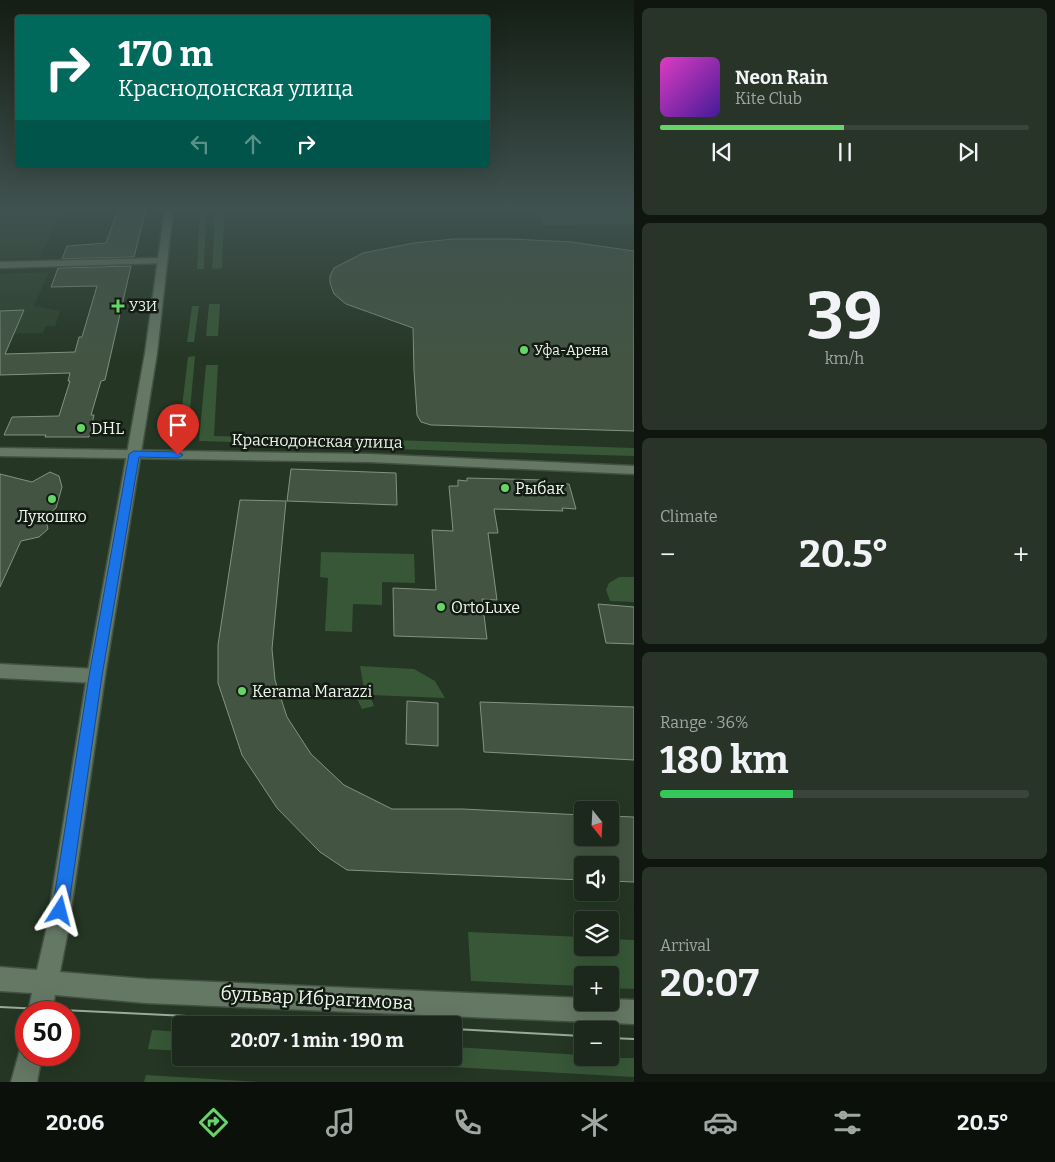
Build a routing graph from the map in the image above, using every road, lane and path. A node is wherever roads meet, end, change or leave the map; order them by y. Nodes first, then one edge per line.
1 (162, 261) joint
2 (0, 265) edge
3 (0, 452) edge
4 (134, 454) junction
5 (634, 470) edge
6 (0, 671) edge
7 (96, 676) junction
8 (0, 979) edge
9 (47, 984) junction
10 (43, 1001) edge
11 (634, 1012) edge
12 (28, 1066) edge
13 (24, 1082) edge

1 - 2 main road
1 - 4 main road
3 - 4 main road, Краснодонская улица
4 - 5 main road, Краснодонская улица
4 - 7 main road
6 - 7 main road
7 - 9 main road
8 - 9 main road, бульвар Ибрагимова
9 - 10 main road
9 - 11 main road, бульвар Ибрагимова
12 - 13 main road

